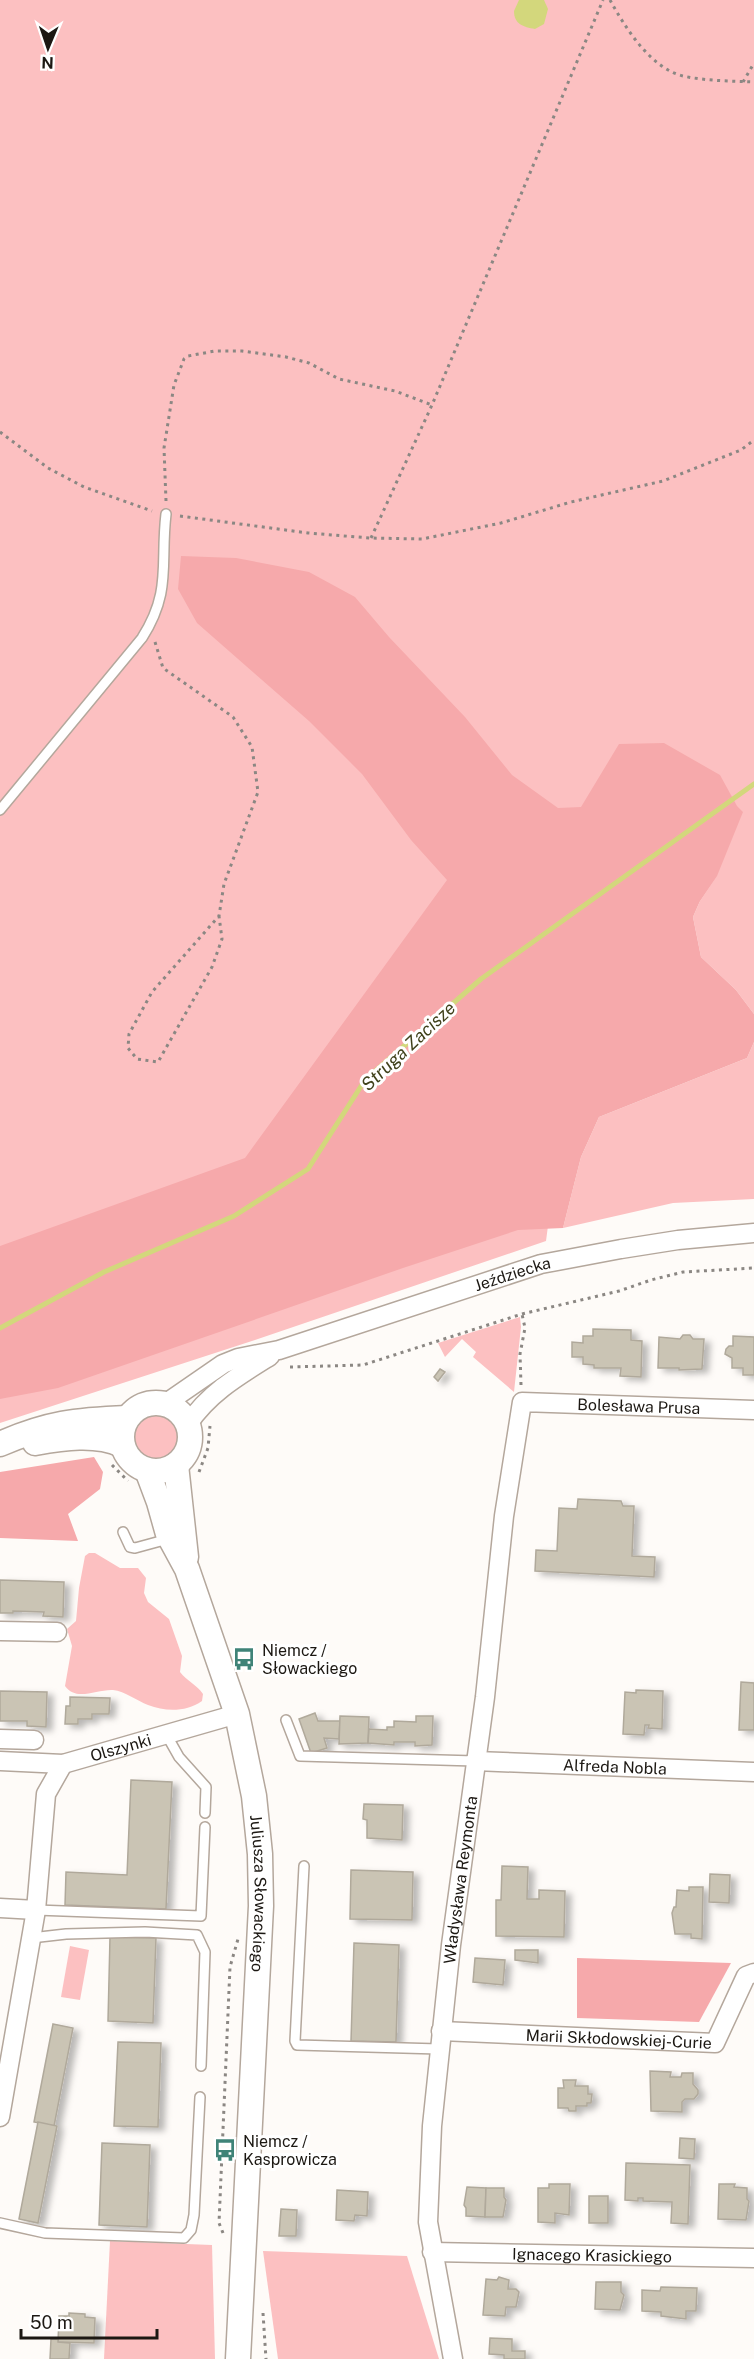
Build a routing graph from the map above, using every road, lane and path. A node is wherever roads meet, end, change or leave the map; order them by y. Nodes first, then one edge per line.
1 (603, 0) edge
2 (609, 0) edge
3 (754, 63) edge
4 (742, 82) junction
5 (754, 82) edge
6 (432, 405) junction
7 (0, 432) edge
8 (754, 440) edge
9 (166, 514) junction
10 (370, 538) junction
11 (153, 620) junction
12 (0, 810) edge
13 (219, 916) junction
14 (754, 1233) edge
15 (754, 1268) edge
16 (522, 1314) junction
17 (279, 1350) junction
18 (285, 1368) dead end
19 (522, 1402) junction
20 (165, 1404) junction
21 (754, 1410) edge
22 (127, 1418) junction
23 (199, 1421) junction
24 (0, 1445) edge
25 (116, 1453) junction
26 (176, 1465) junction
27 (140, 1478) junction
28 (178, 1499) junction
29 (123, 1532) dead end
30 (170, 1538) junction
31 (187, 1569) junction
32 (0, 1631) edge
33 (57, 1632) dead end
34 (237, 1713) junction
35 (286, 1720) dead end
36 (166, 1734) junction
37 (0, 1739) edge
38 (34, 1740) dead end
39 (0, 1761) edge
40 (475, 1761) junction
41 (63, 1764) junction
42 (754, 1772) edge
43 (205, 1813) dead end
44 (206, 1827) dead end
45 (304, 1866) dead end
46 (0, 1908) edge
47 (36, 1910) junction
48 (241, 1933) dead end
49 (32, 1938) junction
50 (754, 1973) edge
51 (440, 2040) junction
52 (201, 2066) dead end
53 (200, 2097) dead end
54 (0, 2117) edge
55 (0, 2223) edge
56 (225, 2240) dead end
57 (432, 2252) junction
58 (754, 2258) edge
59 (244, 2266) junction
60 (238, 2359) edge
61 (256, 2359) edge
62 (453, 2359) edge

1 - 6 path
2 - 4 path
3 - 4 path
4 - 5 path
6 - 9 path
6 - 10 path
7 - 9 path
8 - 10 path
9 - 10 path
9 - 11 lane
11 - 12 lane
11 - 13 path
13 - 13 path
14 - 17 street, Jeździecka
15 - 16 path
16 - 18 path
16 - 19 path
17 - 20 street, Jeździecka
17 - 23 street, Jeździecka
19 - 21 street, Bolesława Prusa
19 - 40 street, Władysława Reymonta
20 - 22 street
20 - 23 street
22 - 24 street
22 - 25 street
23 - 26 street
23 - 28 path
24 - 25 street
25 - 27 street
25 - 27 path
26 - 27 street
26 - 28 street, Juliusza Słowackiego
27 - 30 street, Juliusza Słowackiego
28 - 31 street, Juliusza Słowackiego
29 - 30 lane
30 - 31 street, Juliusza Słowackiego
31 - 34 street, Juliusza Słowackiego
32 - 33 street
34 - 36 street, Olszynki
34 - 59 street, Juliusza Słowackiego
35 - 40 lane
36 - 41 street, Olszynki
36 - 43 lane
37 - 38 street
39 - 41 street, Olszynki
40 - 42 street, Alfreda Nobla
40 - 51 street, Władysława Reymonta
41 - 47 street
44 - 47 lane
45 - 51 lane
46 - 47 street
47 - 49 street
48 - 56 path
49 - 52 lane
49 - 54 street
50 - 51 street, Marii Skłodowskiej-Curie
51 - 57 street, Władysława Reymonta
53 - 55 lane
57 - 58 street, Ignacego Krasickiego
57 - 62 street, Władysława Reymonta
59 - 60 street, Juliusza Słowackiego
59 - 61 street, Juliusza Słowackiego

